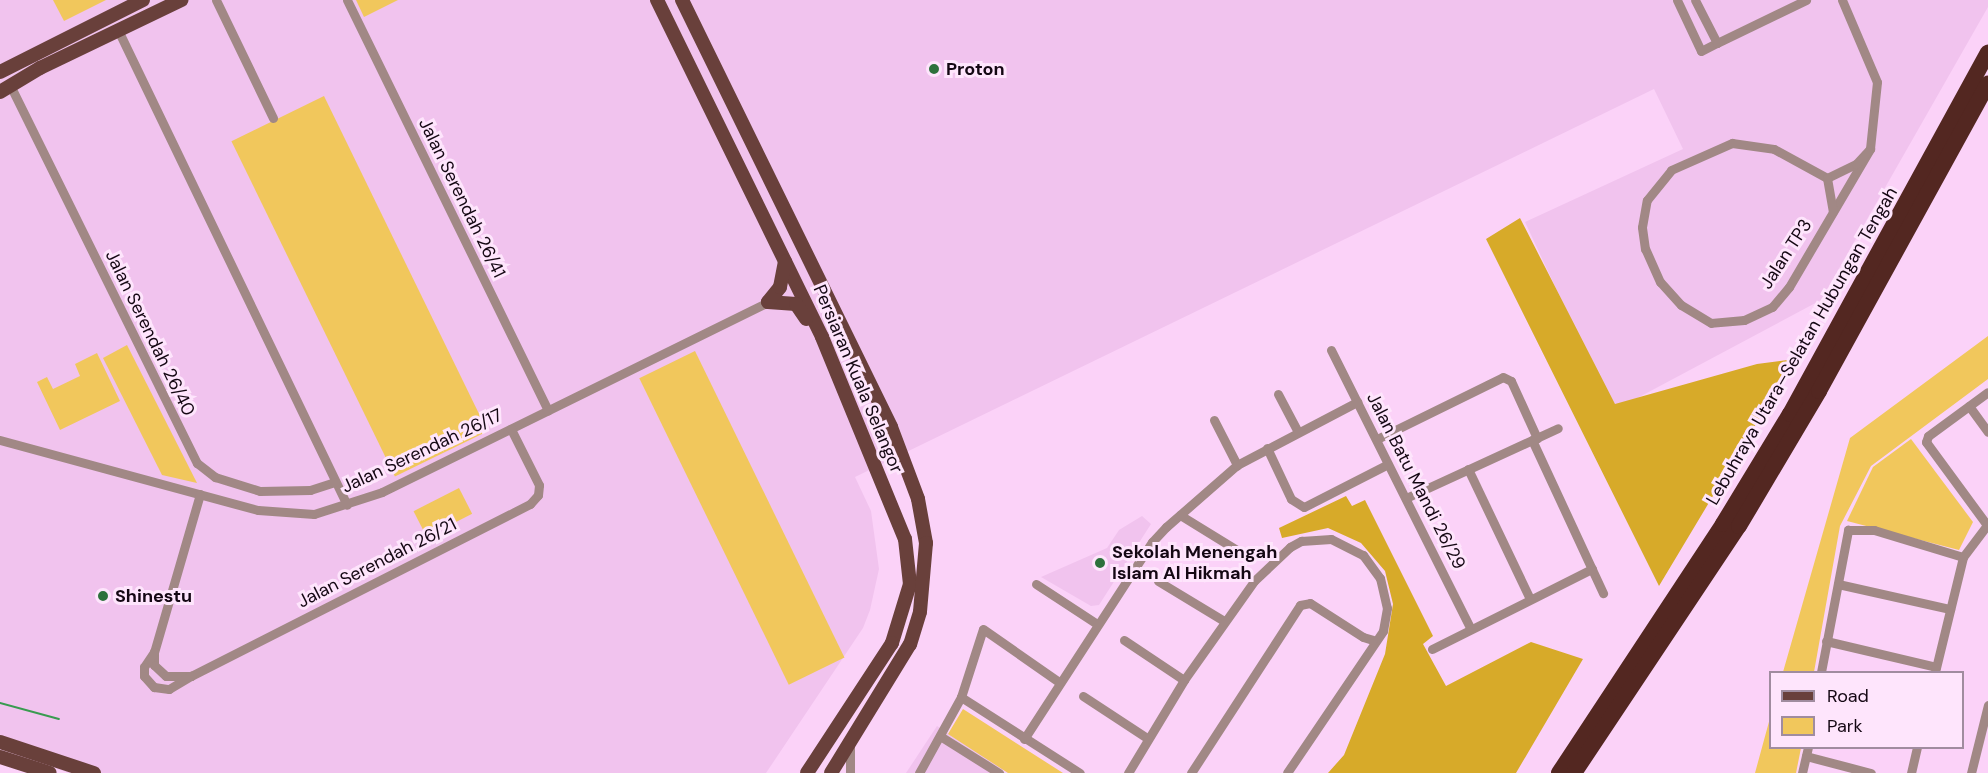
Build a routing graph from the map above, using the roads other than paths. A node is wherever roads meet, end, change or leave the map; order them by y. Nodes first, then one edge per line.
1 (143, 0) edge
2 (181, 0) edge
3 (216, 0) edge
4 (347, 0) edge
5 (657, 0) edge
6 (682, 0) edge
7 (1677, 0) edge
8 (1695, 0) edge
9 (1806, 0) edge
10 (1842, 0) edge
11 (118, 30) junction
12 (1717, 44) junction
13 (1988, 53) edge
14 (0, 72) edge
15 (1988, 83) edge
16 (5, 88) edge
17 (273, 118) dead end
18 (1870, 149) junction
19 (1827, 178) junction
20 (1833, 211) junction
21 (785, 259) junction
22 (768, 302) junction
23 (1331, 350) dead end
24 (1988, 392) edge
25 (1278, 394) dead end
26 (1357, 402) junction
27 (1969, 406) junction
28 (548, 410) junction
29 (1214, 420) dead end
30 (1558, 428) dead end
31 (511, 429) junction
32 (1298, 432) junction
33 (1988, 432) edge
34 (1377, 439) junction
35 (1534, 439) junction
36 (0, 440) edge
37 (862, 442) junction
38 (1267, 448) junction
39 (1388, 464) junction
40 (1237, 465) junction
41 (1468, 469) junction
42 (335, 482) junction
43 (200, 494) junction
44 (1406, 498) junction
45 (346, 505) junction
46 (1180, 515) junction
47 (1987, 524) edge
48 (1245, 555) dead end
49 (1963, 558) junction
50 (1592, 569) junction
51 (1158, 581) dead end
52 (1036, 584) dead end
53 (1838, 584) junction
54 (1603, 594) dead end
55 (1530, 599) junction
56 (1950, 609) junction
57 (1224, 621) junction
58 (1097, 624) junction
59 (1470, 628) junction
60 (1124, 640) dead end
61 (1373, 640) junction
62 (1826, 641) junction
63 (1432, 649) dead end
64 (154, 652) junction
65 (1936, 670) edge
66 (1821, 671) edge
67 (191, 676) junction
68 (1184, 680) junction
69 (1059, 682) junction
70 (1083, 696) dead end
71 (961, 697) junction
72 (1988, 705) edge
73 (940, 736) junction
74 (1147, 738) junction
75 (1024, 739) junction
76 (0, 742) edge
77 (850, 742) junction
78 (1917, 749) edge
79 (1807, 752) edge
80 (0, 757) edge
81 (46, 772) edge
82 (94, 773) edge
83 (807, 773) edge
84 (831, 773) edge
85 (850, 773) edge
86 (919, 773) edge
87 (999, 773) edge
88 (1080, 773) edge
89 (1128, 773) edge
90 (1191, 773) edge
91 (1287, 773) edge
92 (1559, 773) edge
93 (1574, 773) edge
94 (1802, 773) edge
95 (1871, 773) edge
96 (1911, 773) edge
97 (1971, 773) edge

1 - 14 main road
2 - 11 main road
3 - 17 street
4 - 28 street, Jalan Serendah 26/41
5 - 21 main road, Persiaran Kuala Selangor
6 - 77 main road, Persiaran Kuala Selangor
7 - 12 street
8 - 12 street
9 - 12 street
10 - 18 street, Jalan TP3
11 - 16 main road
11 - 42 street
13 - 92 highway, Lebuhraya Utara–Selatan Hubungan Tengah
15 - 93 highway, Lebuhraya Utara–Selatan Hubungan Tengah
16 - 42 street, Jalan Serendah 26/40
18 - 19 street
18 - 20 street, Jalan TP3
19 - 20 street
19 - 20 street, Jalan TP3
21 - 22 main road
21 - 37 main road, Persiaran Kuala Selangor
22 - 28 street, Jalan Serendah 26/17
22 - 37 main road
23 - 26 street, Jalan Batu Mandi 26/29
24 - 27 street
25 - 32 street
26 - 32 street
26 - 34 street, Jalan Batu Mandi 26/29
27 - 33 street
27 - 47 street
28 - 31 street, Jalan Serendah 26/17
29 - 40 street
30 - 35 street
31 - 45 street, Jalan Serendah 26/17
31 - 67 street, Jalan Serendah 26/21
32 - 38 street
34 - 35 street
34 - 39 street, Jalan Batu Mandi 26/29
35 - 41 street
35 - 50 street
36 - 43 street, Jalan Serendah 26/17
37 - 83 main road, Persiaran Kuala Selangor
38 - 39 street
38 - 40 street
39 - 44 street, Jalan Batu Mandi 26/29
40 - 46 street
41 - 44 street
41 - 55 street
42 - 45 street
43 - 45 street, Jalan Serendah 26/17
43 - 64 street
44 - 59 street, Jalan Batu Mandi 26/29
46 - 48 street
46 - 58 street
47 - 49 street
49 - 53 street
49 - 56 street
50 - 54 street
50 - 55 street
51 - 57 street
52 - 58 street
53 - 56 street
53 - 62 street
55 - 59 street
56 - 65 street
57 - 61 street
57 - 68 street
58 - 69 street
59 - 63 street
60 - 68 street
61 - 90 street
61 - 91 street
62 - 65 street
62 - 66 street
64 - 67 street
64 - 67 street
68 - 74 street
69 - 71 street
69 - 75 street
70 - 74 street
71 - 73 street
71 - 75 street
72 - 97 street
73 - 86 street
73 - 87 street
74 - 89 street
75 - 88 street
76 - 82 main road
77 - 84 main road, Persiaran Kuala Selangor
77 - 85 street
78 - 96 street
79 - 94 street
79 - 95 street
80 - 81 main road

